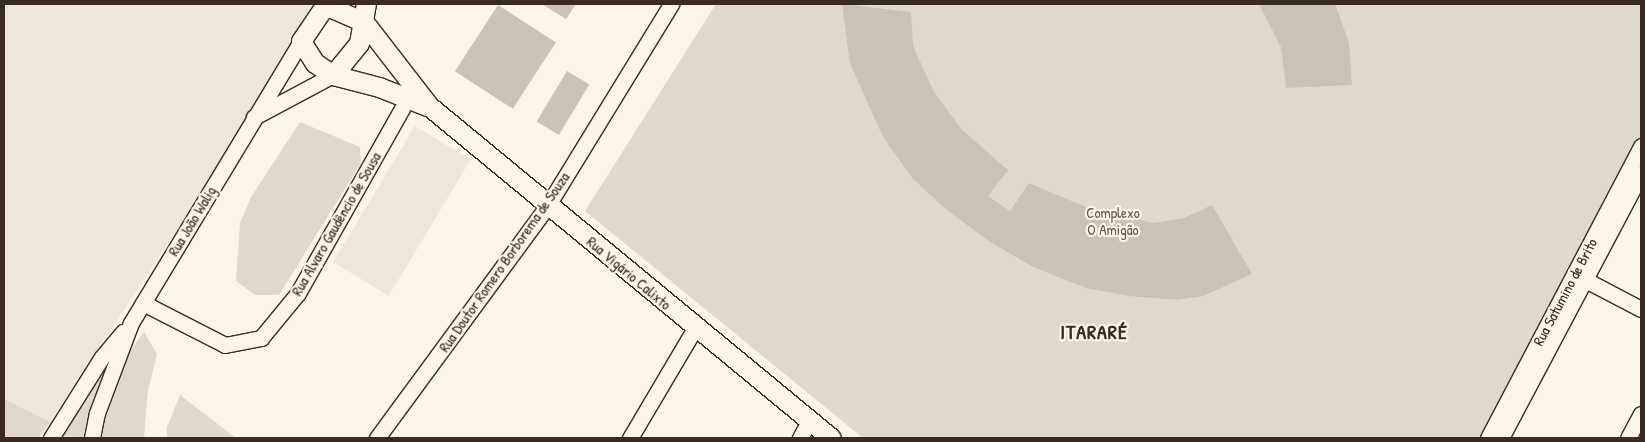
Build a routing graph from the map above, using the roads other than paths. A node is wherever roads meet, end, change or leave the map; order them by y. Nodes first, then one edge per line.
1 (325, 4) edge
2 (366, 4) edge
3 (671, 4) edge
4 (364, 22) junction
5 (301, 42) junction
6 (332, 75) junction
7 (408, 98) junction
8 (429, 106) junction
9 (253, 118) junction
10 (1641, 146) edge
11 (1641, 174) edge
12 (548, 205) junction
13 (1580, 277) junction
14 (143, 303) junction
15 (1641, 309) edge
16 (131, 323) junction
17 (695, 328) junction
18 (1641, 414) edge
19 (809, 421) junction
20 (51, 438) edge
21 (92, 438) edge
22 (377, 438) edge
23 (630, 438) edge
24 (800, 438) edge
25 (831, 438) edge
26 (1488, 438) edge
27 (1501, 438) edge
28 (1628, 438) edge

1 - 4 main road, Rua Vigário Calixto
1 - 5 main road, Rua João Walig
2 - 4 main road
3 - 12 street, Rua Doutor Romero Borborema de Souza
4 - 6 main road
4 - 8 main road, Rua Vigário Calixto
5 - 6 main road, Rua Vigário Calixto
5 - 9 street, Rua João Walig
6 - 7 main road, Rua Vigário Calixto
6 - 9 street
7 - 8 main road, Rua Vigário Calixto
7 - 14 street, Rua Alvaro Gaudêncio de Sousa
8 - 12 main road, Rua Vigário Calixto
9 - 14 street, Rua João Walig
10 - 13 street, Rua Satumino de Brito
11 - 13 street, Rua Satumino de Brito
12 - 17 main road, Rua Vigário Calixto
12 - 22 street, Rua Doutor Romero Borborema de Souza
13 - 15 street
13 - 26 street, Rua Satumino de Brito
13 - 27 street, Rua Satumino de Brito
14 - 16 street, Rua João Walig
16 - 20 street
16 - 21 street
17 - 19 main road, Rua Vigário Calixto
17 - 23 street
18 - 28 street
19 - 24 street
19 - 25 main road, Rua Vigário Calixto

